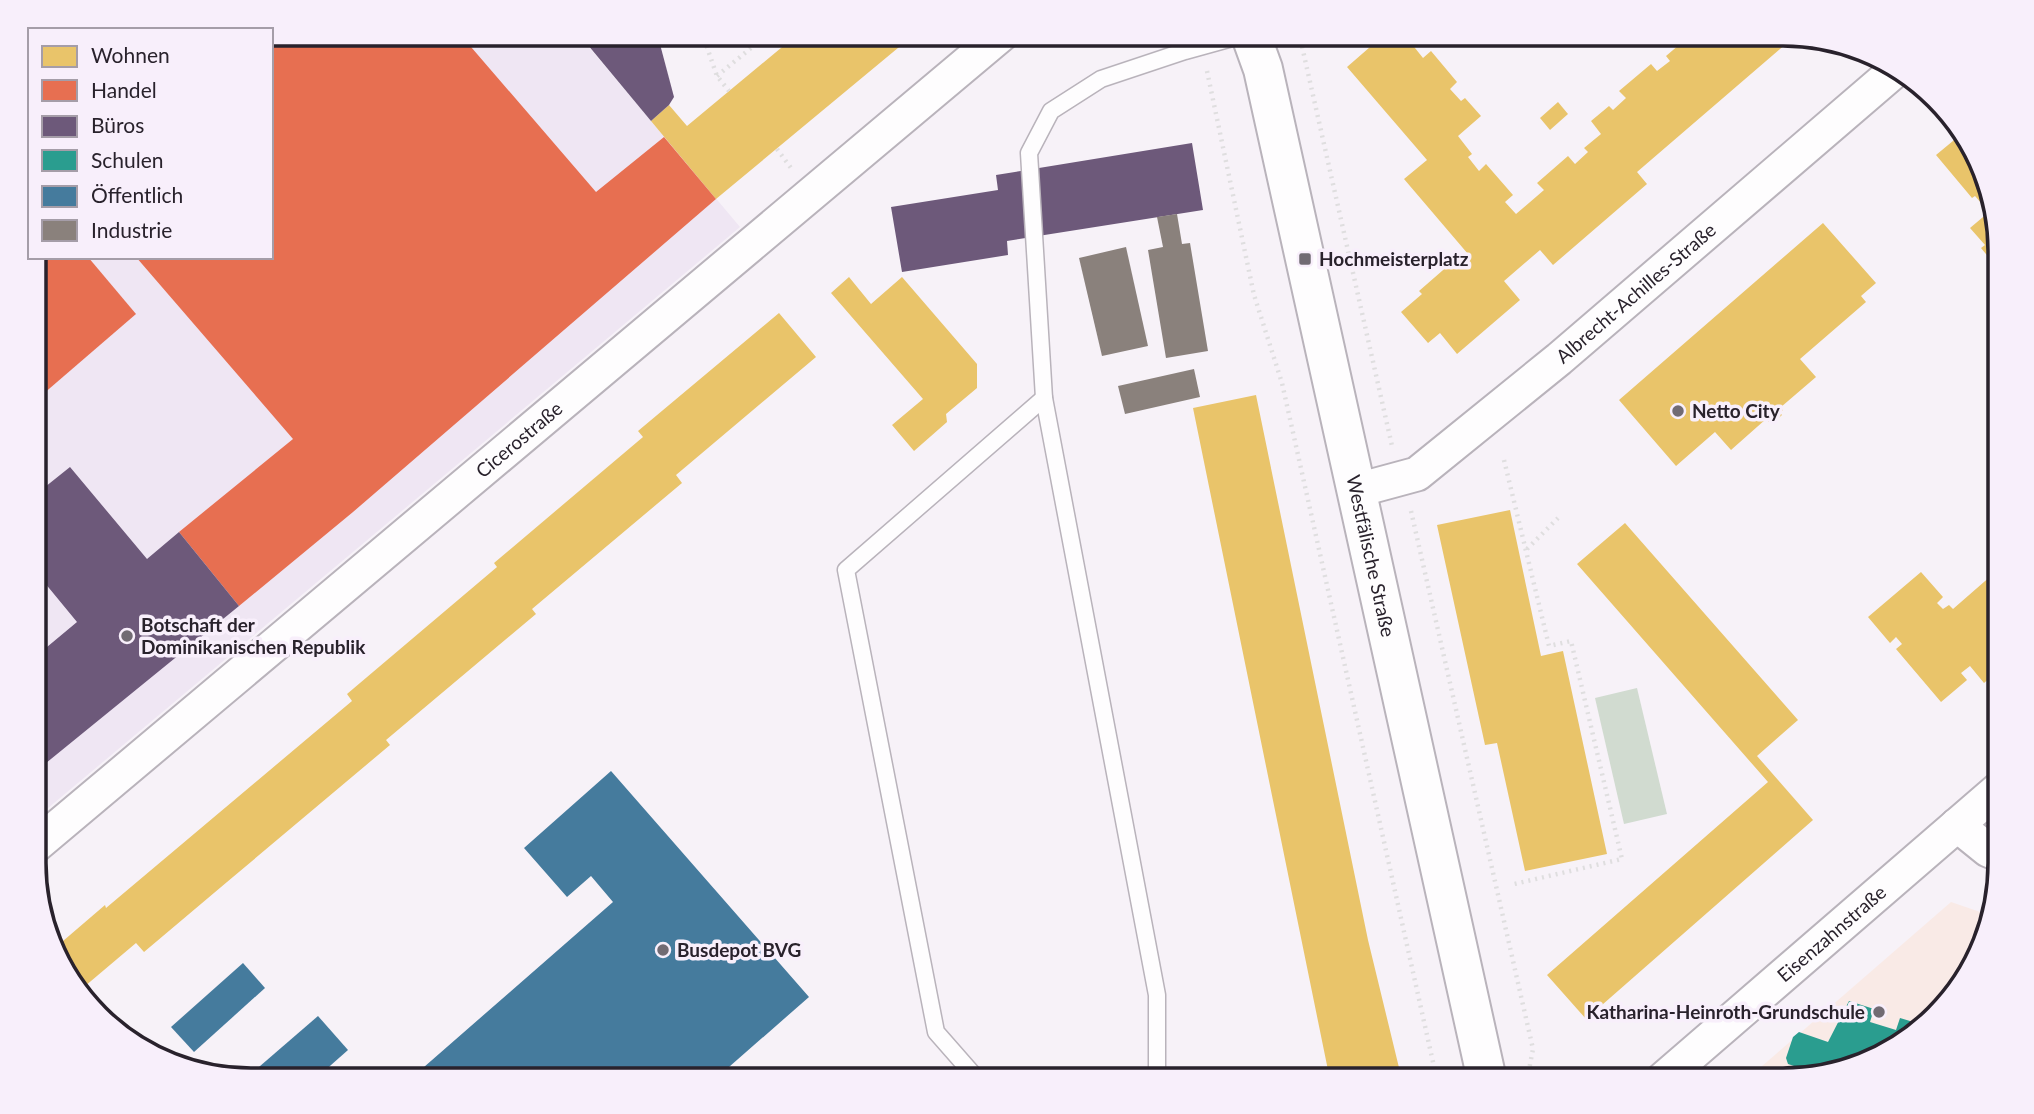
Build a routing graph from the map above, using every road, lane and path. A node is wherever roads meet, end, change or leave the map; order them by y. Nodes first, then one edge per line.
1 (707, 46) edge
2 (753, 46) edge
3 (988, 46) edge
4 (1203, 46) edge
5 (1255, 46) edge
6 (1302, 46) edge
7 (1889, 75) edge
8 (717, 76) junction
9 (729, 91) dead end
10 (1212, 91) dead end
11 (1044, 398) junction
12 (1390, 439) dead end
13 (1504, 460) dead end
14 (1358, 490) junction
15 (1411, 513) dead end
16 (1558, 518) dead end
17 (1526, 550) junction
18 (1988, 798) edge
19 (1957, 825) junction
20 (46, 837) edge
21 (1988, 850) edge
22 (1510, 884) dead end
23 (968, 1068) edge
24 (1157, 1068) edge
25 (1434, 1068) edge
26 (1484, 1068) edge
27 (1529, 1068) edge
28 (1676, 1068) edge

1 - 8 path
2 - 8 path
3 - 20 street, Cicerostraße
4 - 11 lane
5 - 14 street, Westfälische Straße
6 - 12 path
7 - 14 street, Albrecht-Achilles-Straße
8 - 9 path
10 - 25 path
11 - 23 lane
11 - 24 lane
13 - 17 path
14 - 26 street, Westfälische Straße
15 - 27 path
16 - 17 path
17 - 22 path
18 - 19 street, Eisenzahnstraße
19 - 21 street
19 - 28 street, Eisenzahnstraße

